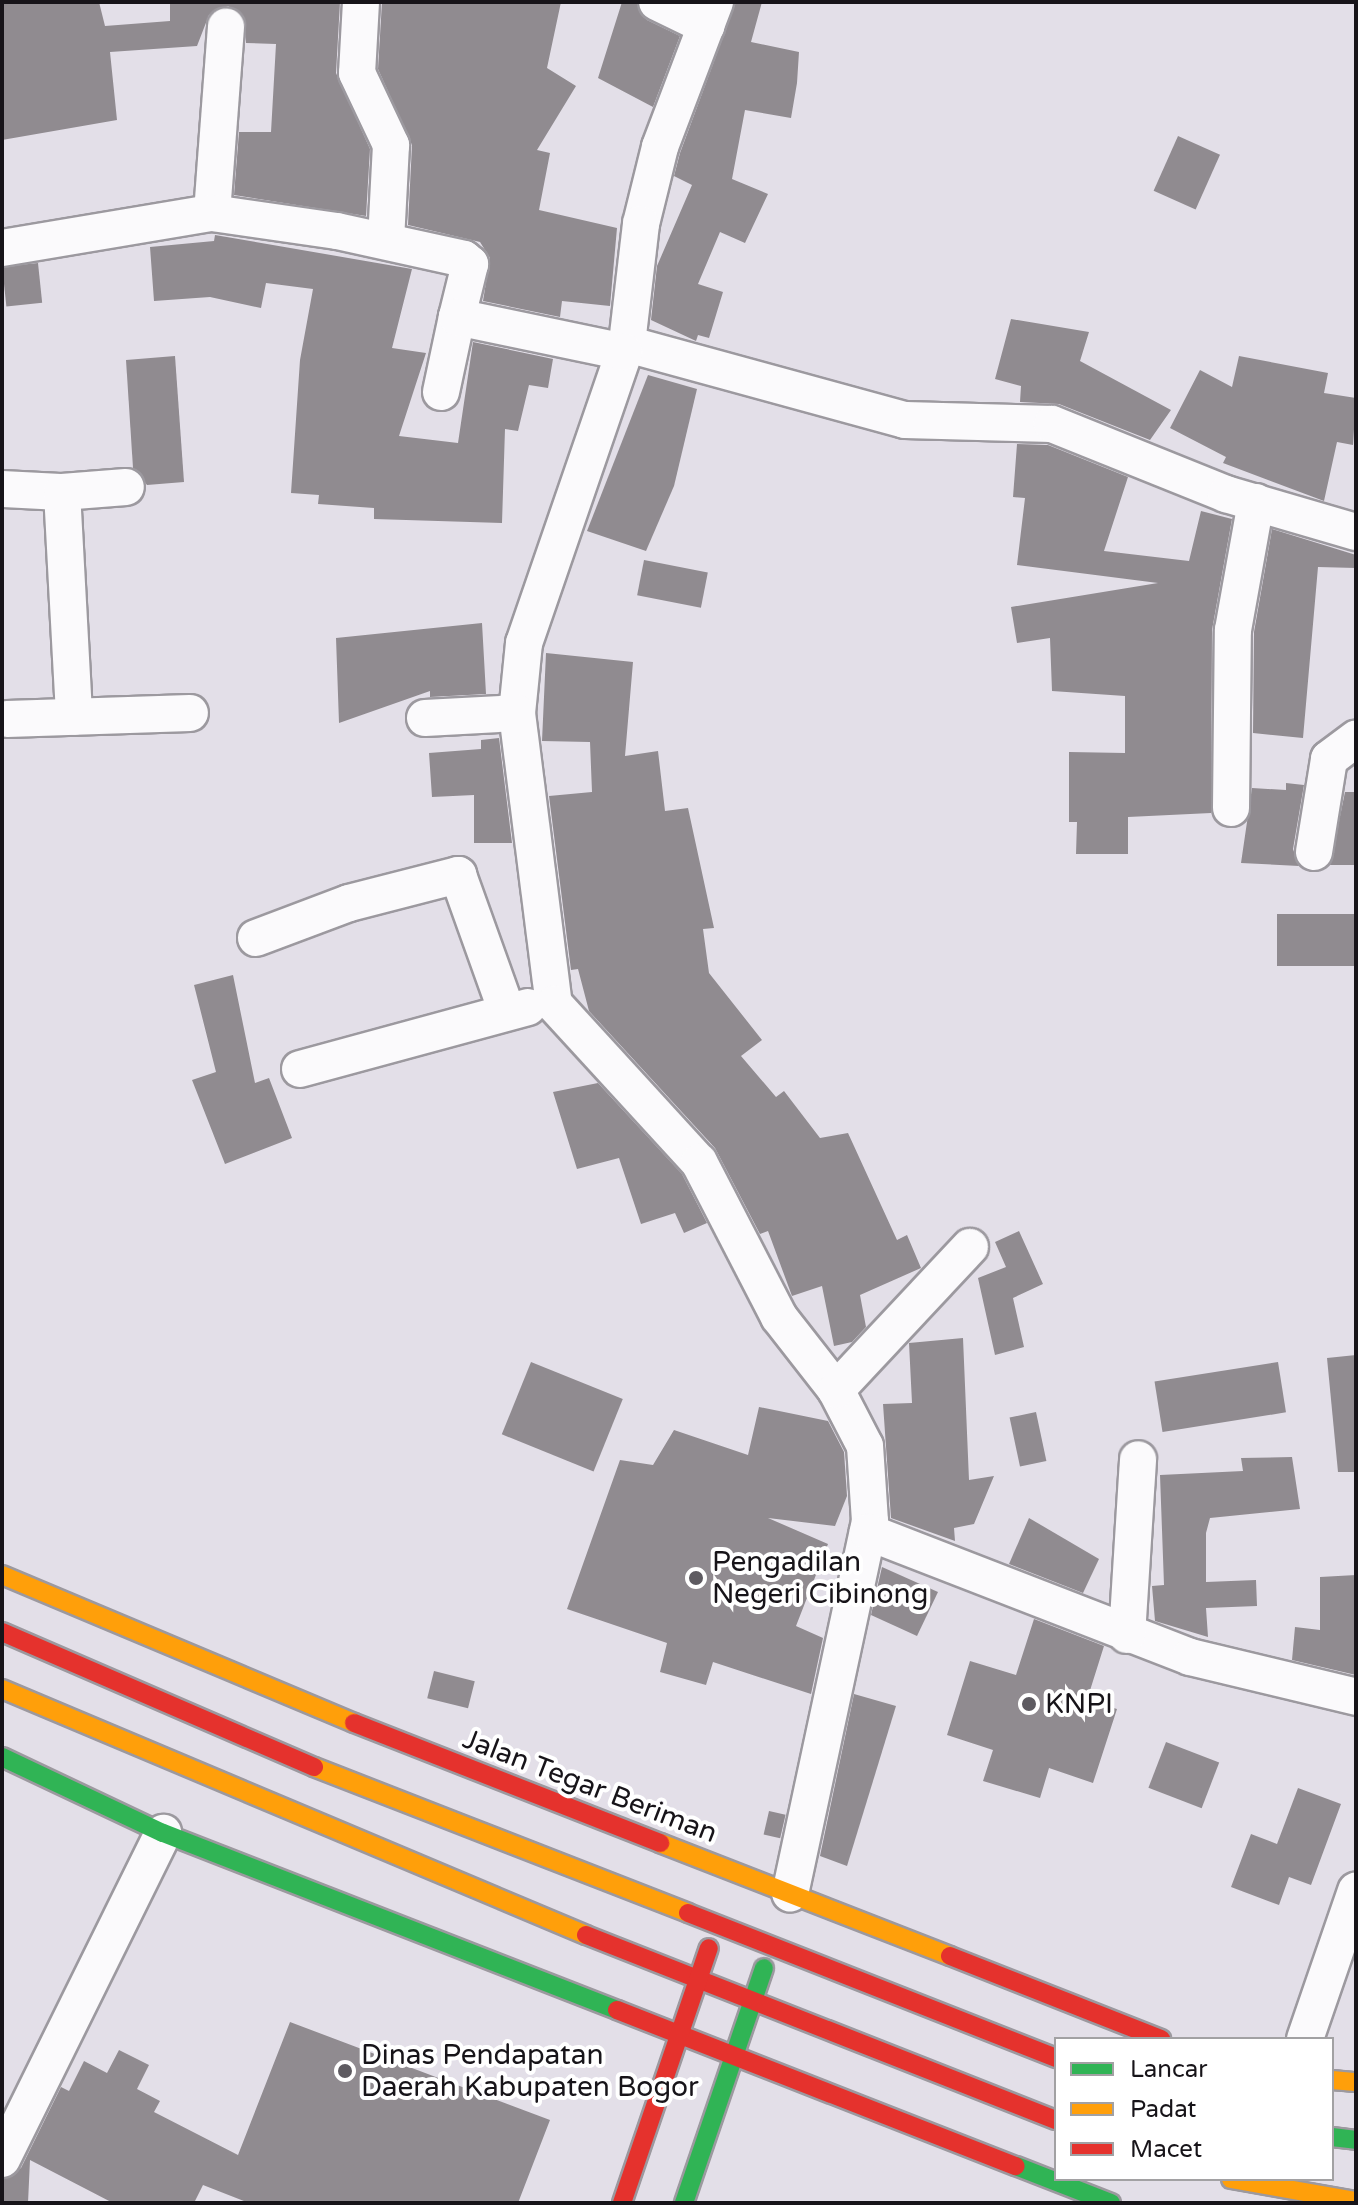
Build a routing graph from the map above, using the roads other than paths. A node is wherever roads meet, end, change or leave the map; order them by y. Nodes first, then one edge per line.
1 (361, 2) edge
2 (657, 2) edge
3 (711, 14) edge
4 (226, 27) dead end
5 (212, 213) junction
6 (386, 241) junction
7 (2, 248) edge
8 (457, 317) junction
9 (626, 348) junction
10 (441, 392) dead end
11 (126, 487) dead end
12 (2, 489) edge
13 (62, 492) junction
14 (1256, 502) junction
15 (1356, 532) edge
16 (190, 713) dead end
17 (517, 713) junction
18 (74, 717) junction
19 (425, 718) dead end
20 (7, 719) dead end
21 (1356, 739) edge
22 (1231, 808) dead end
23 (1314, 852) dead end
24 (256, 938) dead end
25 (554, 1004) junction
26 (506, 1009) junction
27 (300, 1069) dead end
28 (970, 1247) dead end
29 (836, 1390) junction
30 (1138, 1459) dead end
31 (868, 1532) junction
32 (2, 1575) edge
33 (2, 1632) edge
34 (1127, 1635) junction
35 (2, 1689) edge
36 (1356, 1697) edge
37 (2, 1757) edge
38 (163, 1833) junction
39 (384, 1856) junction
40 (400, 1883) dead end
41 (1356, 1891) edge
42 (790, 1894) junction
43 (416, 1910) dead end
44 (717, 1925) junction
45 (431, 1937) junction
46 (772, 1947) junction
47 (698, 1976) junction
48 (754, 1997) junction
49 (679, 2036) junction
50 (1156, 2037) edge
51 (1306, 2037) edge
52 (733, 2056) junction
53 (1054, 2057) edge
54 (1334, 2080) edge
55 (1356, 2082) edge
56 (1054, 2119) edge
57 (1334, 2137) edge
58 (1356, 2140) edge
59 (2, 2159) edge
60 (1242, 2181) edge
61 (1053, 2193) edge
62 (1356, 2201) edge
63 (622, 2203) edge
64 (684, 2203) edge
65 (1111, 2203) edge

1 - 6 street
2 - 3 street
3 - 9 street
4 - 5 street
5 - 6 street
5 - 7 street
6 - 8 street
8 - 9 street
8 - 10 street
9 - 14 street
9 - 17 street
11 - 13 street
12 - 13 street
13 - 18 street
14 - 15 street
14 - 22 street
16 - 18 street
17 - 19 street
17 - 25 street
18 - 20 street
21 - 23 street
24 - 26 street
25 - 26 street
25 - 29 street
26 - 27 street
28 - 29 street
29 - 31 street
30 - 34 street
31 - 34 street
31 - 42 street
32 - 42 main road, Jalan Tegar Beriman
33 - 44 main road
34 - 36 street
35 - 39 main road
37 - 38 main road
38 - 45 main road
38 - 59 street
39 - 40 main road
39 - 47 main road
41 - 51 street
42 - 50 main road, Jalan Tegar Beriman
43 - 45 main road
44 - 46 main road
44 - 47 main road
45 - 49 main road
46 - 48 main road
46 - 53 main road
47 - 48 main road
47 - 49 main road
48 - 52 main road
48 - 56 main road
49 - 52 main road
49 - 63 main road
52 - 61 main road
52 - 64 main road
54 - 55 main road
57 - 58 main road
60 - 62 main road
61 - 65 main road

